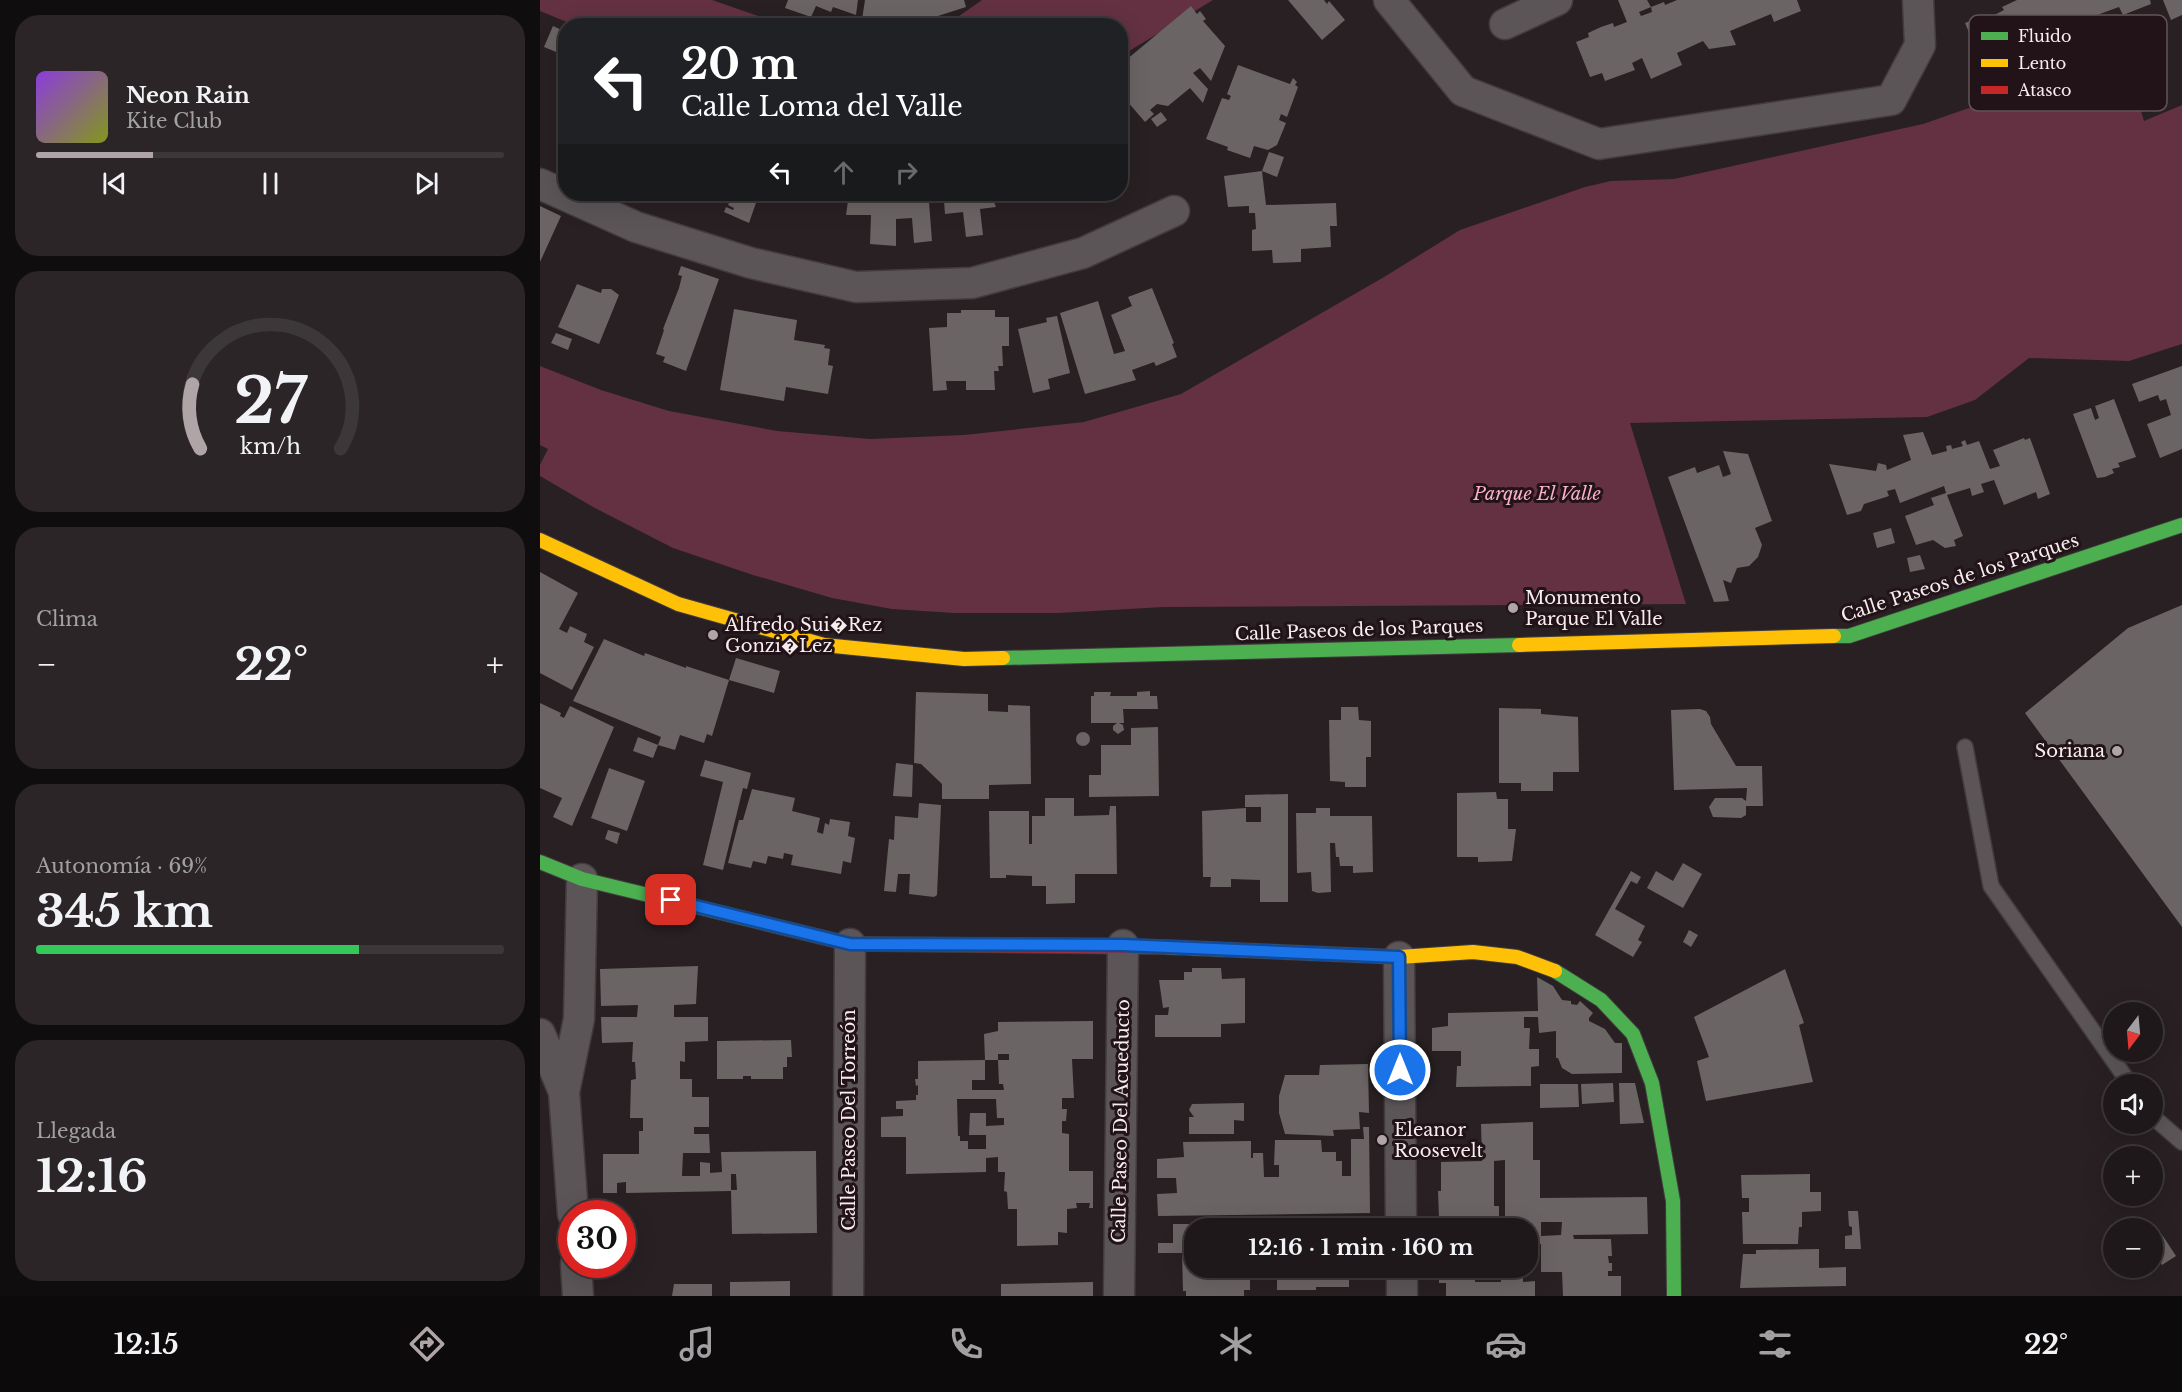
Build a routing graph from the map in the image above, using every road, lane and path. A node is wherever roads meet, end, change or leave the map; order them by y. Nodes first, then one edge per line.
1 (1389, 0) edge
2 (1557, 0) edge
3 (1918, 0) edge
4 (1504, 24) dead end
5 (540, 184) edge
6 (558, 192) edge
7 (578, 201) edge
8 (1174, 211) dead end
9 (2182, 525) edge
10 (540, 540) edge
11 (1965, 747) dead end
12 (540, 862) edge
13 (582, 879) junction
14 (850, 944) junction
15 (1123, 945) junction
16 (1399, 957) junction
17 (540, 1034) edge
18 (2123, 1074) edge
19 (564, 1092) junction
20 (2163, 1126) edge
21 (2182, 1142) edge
22 (572, 1200) edge
23 (1401, 1218) edge
24 (577, 1278) edge
25 (1402, 1278) edge
26 (578, 1296) edge
27 (848, 1296) edge
28 (1119, 1296) edge
29 (1402, 1296) edge
30 (1674, 1296) edge

1 - 3 street
2 - 4 street
5 - 6 street
7 - 8 street
9 - 10 street, Calle Paseos de los Parques
11 - 18 lane
12 - 13 street
13 - 14 street
13 - 19 street
14 - 15 street
14 - 27 street, Calle Paseo Del Torreón
15 - 16 street
15 - 28 street, Calle Paseo Del Acueducto
16 - 23 street
16 - 30 street
17 - 19 street
19 - 22 street
20 - 21 lane
24 - 26 street
25 - 29 street

